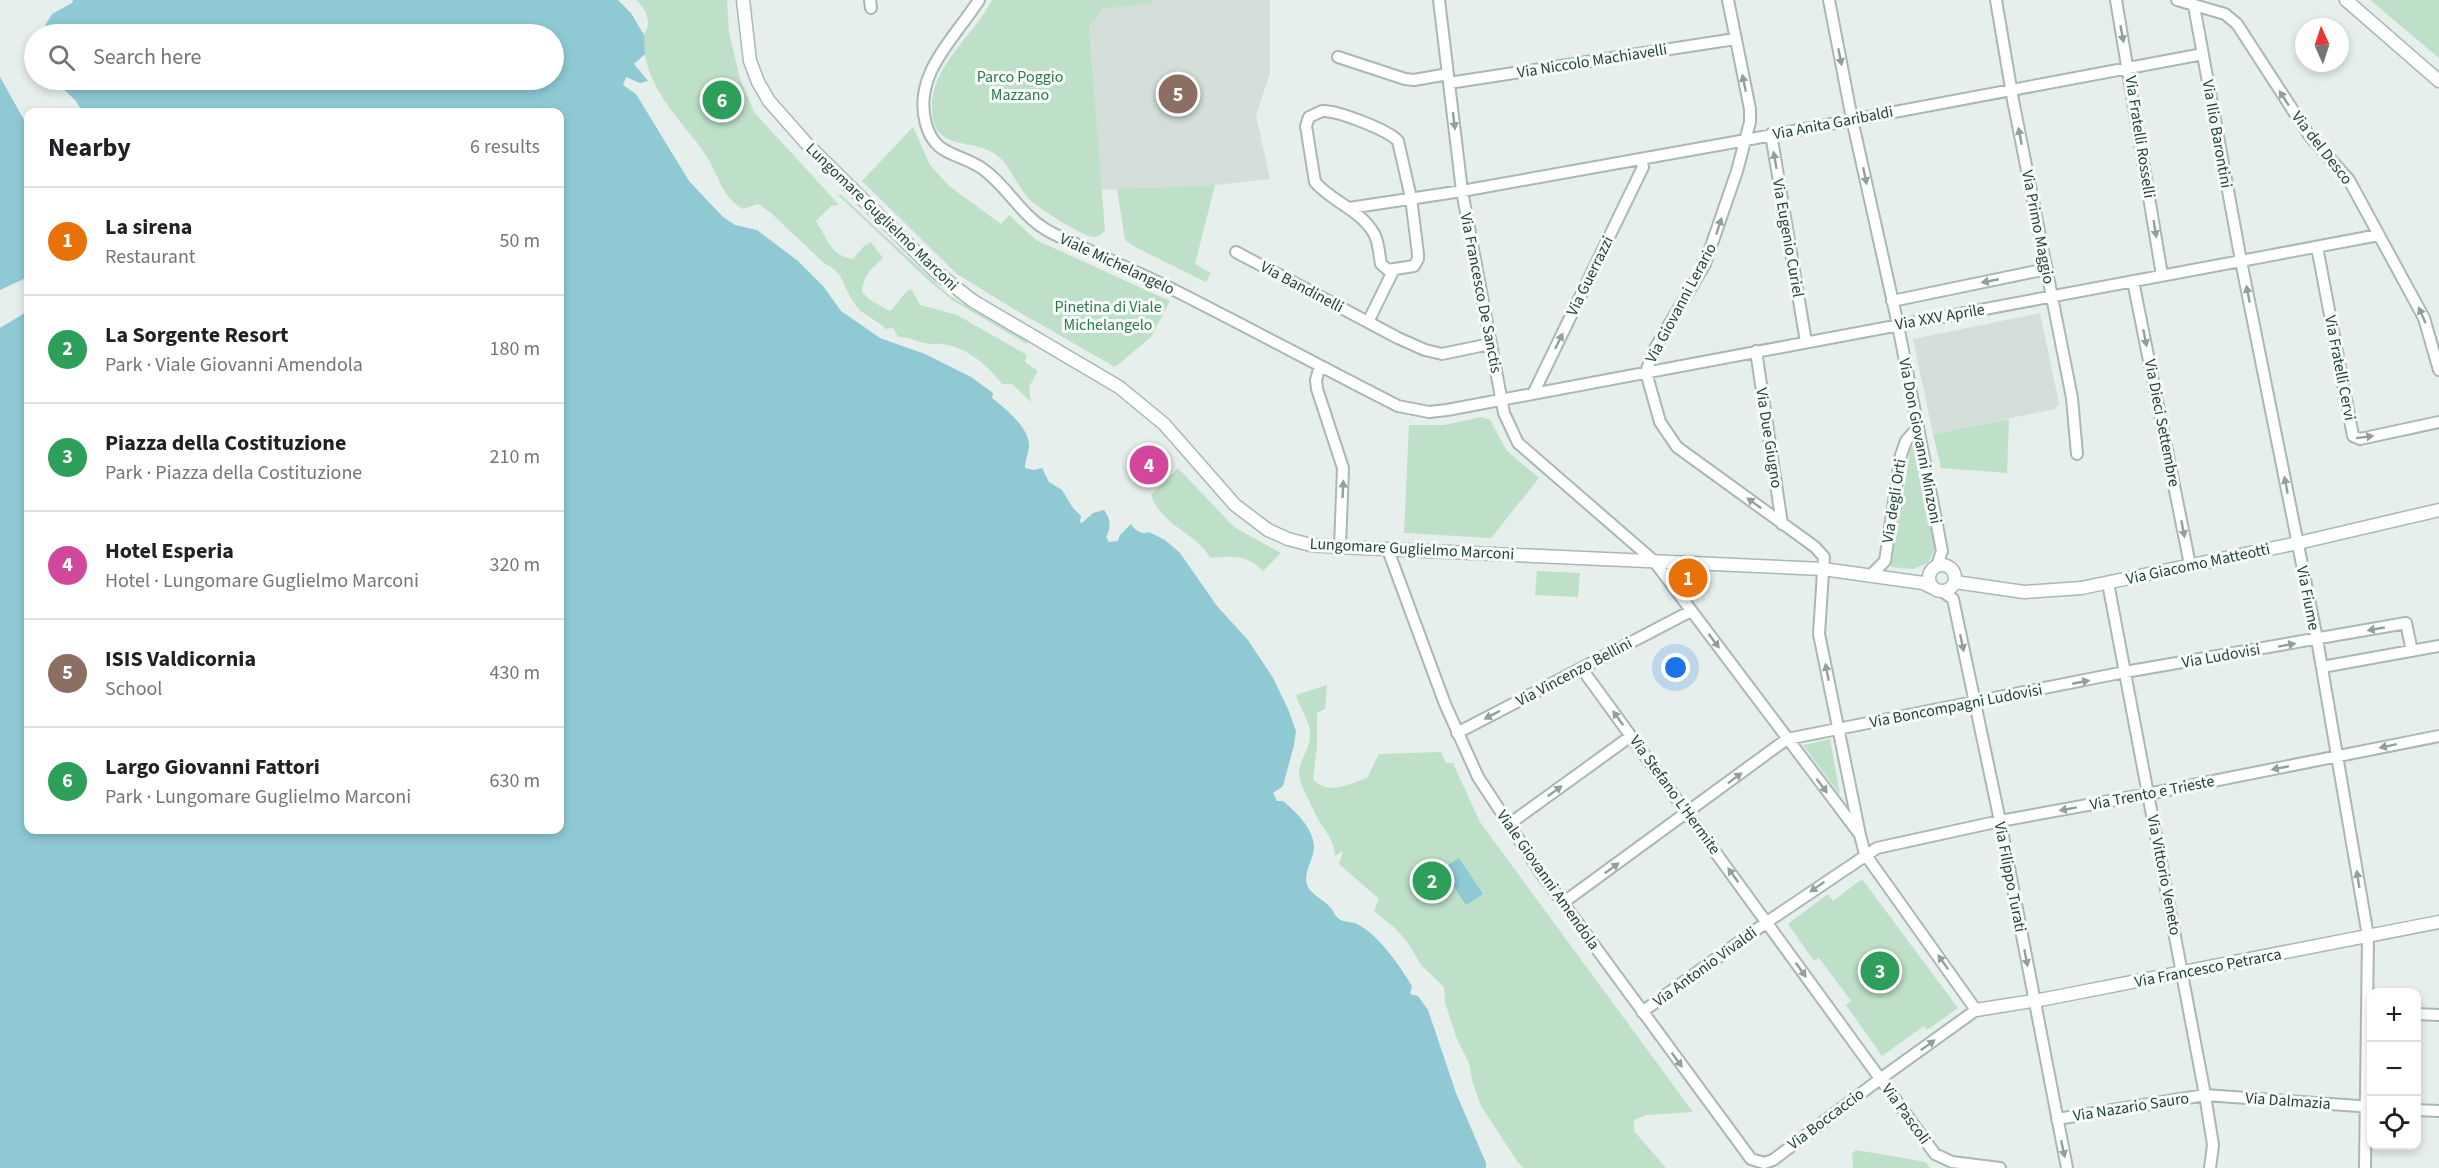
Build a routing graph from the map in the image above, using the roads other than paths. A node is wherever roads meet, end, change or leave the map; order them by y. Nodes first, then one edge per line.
1 (743, 0) edge
2 (979, 0) edge
3 (1439, 0) edge
4 (1728, 0) edge
5 (1829, 0) edge
6 (1996, 0) edge
7 (2116, 0) edge
8 (2176, 0) edge
9 (2346, 0) edge
10 (2194, 6) junction
11 (1736, 39) junction
12 (2203, 54) junction
13 (1338, 57) dead end
14 (2128, 68) junction
15 (1449, 79) junction
16 (2439, 81) edge
17 (2011, 90) junction
18 (1852, 119) junction
19 (1771, 134) junction
20 (1745, 140) junction
21 (1641, 159) junction
22 (1462, 191) junction
23 (1411, 198) junction
24 (1348, 208) junction
25 (2379, 236) junction
26 (2317, 247) junction
27 (1236, 252) dead end
28 (2241, 261) junction
29 (1394, 269) junction
30 (2047, 269) junction
31 (2162, 275) junction
32 (2133, 281) junction
33 (2052, 296) junction
34 (1892, 301) junction
35 (1368, 322) junction
36 (1898, 325) junction
37 (1806, 342) junction
38 (1490, 344) junction
39 (1756, 351) junction
40 (1320, 366) junction
41 (2439, 370) edge
42 (1646, 372) junction
43 (1533, 394) junction
44 (1502, 400) junction
45 (2439, 422) edge
46 (1918, 427) junction
47 (2076, 454) dead end
48 (2439, 510) edge
49 (1782, 524) junction
50 (1626, 535) junction
51 (2298, 543) junction
52 (1340, 547) junction
53 (1388, 550) junction
54 (1630, 560) junction
55 (1654, 561) junction
56 (2190, 566) junction
57 (1935, 567) junction
58 (1823, 569) junction
59 (1871, 575) junction
60 (1890, 578) junction
61 (1954, 582) junction
62 (2108, 583) junction
63 (1938, 589) junction
64 (1691, 611) junction
65 (2317, 639) junction
66 (2439, 646) edge
67 (2412, 651) junction
68 (2322, 667) junction
69 (1582, 669) junction
70 (2126, 672) junction
71 (1974, 703) junction
72 (1838, 729) junction
73 (1457, 734) junction
74 (1631, 736) junction
75 (2439, 736) edge
76 (1787, 740) junction
77 (2338, 756) junction
78 (2148, 794) junction
79 (1688, 813) junction
80 (2000, 821) junction
81 (1508, 825) junction
82 (1860, 835) junction
83 (1865, 854) junction
84 (1564, 902) junction
85 (1767, 922) junction
86 (2439, 922) edge
87 (2368, 936) junction
88 (2182, 973) junction
89 (2369, 988) edge
90 (2034, 1001) junction
91 (1976, 1010) junction
92 (1642, 1012) junction
93 (2421, 1014) edge
94 (2439, 1015) edge
95 (2369, 1042) edge
96 (1880, 1078) junction
97 (2205, 1095) junction
98 (2369, 1096) edge
99 (2367, 1107) edge
100 (2421, 1110) edge
101 (2439, 1111) edge
102 (2057, 1119) junction
103 (2367, 1138) edge
104 (1773, 1160) joint
105 (2000, 1168) edge
106 (2067, 1168) edge
107 (2210, 1168) edge
108 (2365, 1168) edge

1 - 52 street, Lungomare Guglielmo Marconi
2 - 40 street, Viale Michelangelo
3 - 15 street, Via Francesco De Sanctis
4 - 11 street, Via Giovanni Lerario
5 -> 18 street, Via Don Giovanni Minzoni
6 - 17 street, Via Primo Maggio
7 -> 14 street, Via Fratelli Rosselli
8 - 10 street, Via del Desco
9 - 16 street
10 - 12 street, Via Ilio Barontini
25 -> 10 street, Via del Desco
11 - 15 street, Via Niccolo Machiavelli
20 -> 11 street, Via Giovanni Lerario
12 - 14 street, Via Anita Garibaldi
12 - 28 street, Via Ilio Barontini
13 - 15 street, Via Niccolo Machiavelli
14 - 17 street, Via Anita Garibaldi
14 -> 31 street, Via Fratelli Rosselli
15 -> 22 street, Via Francesco De Sanctis
17 - 18 street, Via Anita Garibaldi
30 -> 17 street, Via Primo Maggio
18 - 19 street, Via Anita Garibaldi
18 -> 34 street, Via Don Giovanni Minzoni
19 - 20 street, Via Anita Garibaldi
37 -> 19 street, Via Eugenio Curiel
20 - 21 street, Via Anita Garibaldi
42 -> 20 street, Via Giovanni Lerario
21 - 22 street, Via Anita Garibaldi
43 -> 21 street, Via Guerrazzi
22 - 23 street, Via Anita Garibaldi
22 - 38 street, Via Francesco De Sanctis
23 - 24 street, Via Anita Garibaldi
23 - 24 street
23 - 29 street
24 - 29 street
25 - 26 street, Via XXV Aprile
41 -> 25 street, Via del Desco
26 - 28 street, Via XXV Aprile
26 -> 45 street, Via Fratelli Cervi
27 - 35 street, Via Bandinelli
28 - 31 street, Via XXV Aprile
51 -> 28 street, Via Fiume
29 - 35 street
30 - 33 street, Via Primo Maggio
30 -> 34 street
31 - 32 street, Via XXV Aprile
32 - 33 street, Via XXV Aprile
32 -> 56 street, Via Dieci Settembre
33 - 36 street, Via XXV Aprile
33 - 47 street, Via Primo Maggio
34 - 36 street, Via Don Giovanni Minzoni
35 - 38 street, Via Bandinelli
36 - 37 street, Via XXV Aprile
36 - 46 street, Via Don Giovanni Minzoni
37 - 39 street, Via XXV Aprile
38 - 44 street, Via Francesco De Sanctis
39 - 42 street, Via XXV Aprile
39 - 49 street, Via Due Giugno
40 - 44 street, Viale Michelangelo
52 -> 40 street
42 - 43 street, Via XXV Aprile
49 -> 42 street, Via Giovanni Lerario
43 - 44 street, Via XXV Aprile
44 - 50 street, Via Francesco De Sanctis
46 - 57 street, Via Don Giovanni Minzoni
46 - 59 street, Via degli Orti
48 - 51 street, Via Giacomo Matteotti
49 - 58 street, Via Giovanni Lerario
50 - 54 street
50 - 55 street, Via Francesco De Sanctis
51 - 56 street, Via Giacomo Matteotti
51 - 65 street, Via Fiume
52 - 53 street, Lungomare Guglielmo Marconi
53 - 54 street, Lungomare Guglielmo Marconi
53 - 73 street, Viale Giovanni Amendola
54 - 55 street, Lungomare Guglielmo Marconi
55 - 58 street, Lungomare Guglielmo Marconi
55 - 64 street, Via Francesco De Sanctis
56 - 62 street, Via Giacomo Matteotti
57 - 60 street
57 - 61 street
57 - 63 street
58 - 59 street, Lungomare Guglielmo Marconi
72 -> 58 street
59 - 60 street, Lungomare Guglielmo Marconi
60 - 63 street, Lungomare Guglielmo Marconi
61 - 62 street, Via Giacomo Matteotti
61 - 63 street
62 - 70 street, Via Vittorio Veneto
63 -> 71 street, Via Filippo Turati
64 - 69 street, Via Vincenzo Bellini
64 -> 76 street, Via Francesco De Sanctis
67 -> 65 street, Via Ludovisi
65 - 68 street, Via Fiume
70 -> 65 street, Via Ludovisi
66 - 67 street
67 - 68 street
68 - 77 street, Via Fiume
69 -> 73 street, Via Vincenzo Bellini
74 -> 69 street, Via Stefano L'Hermite
71 -> 70 street, Via Boncompagni Ludovisi
70 - 78 street, Via Vittorio Veneto
71 - 72 street, Via Boncompagni Ludovisi
71 - 80 street, Via Filippo Turati
72 - 76 street, Via Boncompagni Ludovisi
72 - 82 street
73 - 81 street, Viale Giovanni Amendola
74 - 79 street, Via Stefano L'Hermite
81 -> 74 street
75 -> 77 street, Via Trento e Trieste
79 -> 76 street
76 -> 82 street, Via Francesco De Sanctis
77 -> 78 street, Via Trento e Trieste
87 -> 77 street, Via Fiume
78 -> 80 street, Via Trento e Trieste
78 - 88 street, Via Vittorio Veneto
84 -> 79 street
85 -> 79 street, Via Stefano L'Hermite
80 - 83 street, Via Trento e Trieste
80 -> 90 street, Via Filippo Turati
81 - 84 street, Viale Giovanni Amendola
82 - 83 street
83 -> 85 street, Via Antonio Vivaldi
91 -> 83 street
84 - 92 street, Viale Giovanni Amendola
85 - 92 street, Via Antonio Vivaldi
85 -> 96 street, Via Stefano L'Hermite
86 - 87 street, Via Francesco Petrarca
87 - 88 street, Via Francesco Petrarca
87 - 89 street, Via Fiume
88 - 90 street, Via Francesco Petrarca
88 - 97 street, Via Vittorio Veneto
90 - 91 street, Via Francesco Petrarca
90 - 102 street, Via Filippo Turati
96 -> 91 street, Via Boccaccio
92 -> 104 street, Viale Giovanni Amendola
93 - 94 street
95 - 98 street, Via Fiume
96 - 104 street, Via Boccaccio
96 - 105 street, Via Pascoli
97 - 99 street, Via Dalmazia
97 - 102 street, Via Nazario Sauro
97 - 107 street, Via Vittorio Veneto
100 - 101 street
102 -> 106 street, Via Filippo Turati
103 - 108 street, Via Fiume

